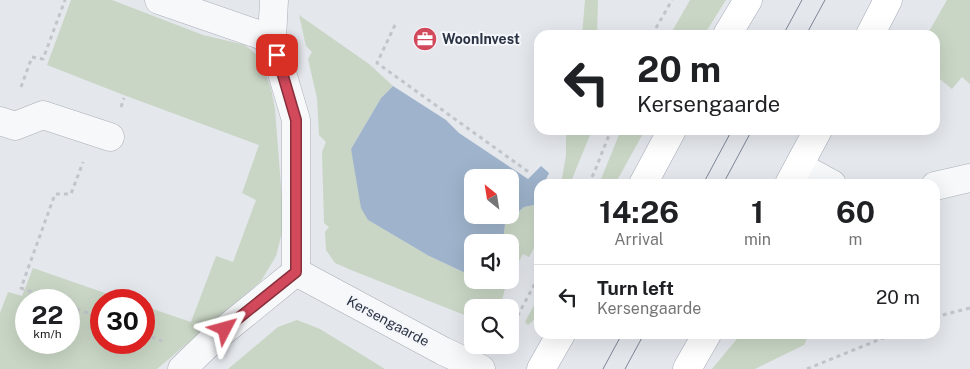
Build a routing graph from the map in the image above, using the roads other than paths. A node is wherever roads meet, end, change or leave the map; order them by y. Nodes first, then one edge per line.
1 (159, 0) edge
2 (274, 0) edge
3 (748, 0) edge
4 (888, 0) edge
5 (730, 30) edge
6 (873, 30) edge
7 (272, 39) junction
8 (7, 124) edge
9 (102, 135) road end
10 (669, 135) edge
11 (815, 135) edge
12 (794, 175) edge
13 (970, 178) edge
14 (646, 179) edge
15 (811, 179) edge
16 (940, 185) edge
17 (296, 272) junction
18 (558, 339) edge
19 (704, 339) edge
20 (182, 369) edge
21 (481, 369) edge
22 (541, 369) edge
23 (687, 369) edge

1 - 7 street
2 - 7 street
3 - 5 main road
4 - 6 main road
7 - 17 street
8 - 9 street
10 - 14 main road
11 - 12 main road
12 - 15 street
13 - 16 street
17 - 20 street
17 - 21 street, Kersengaarde
18 - 22 main road
19 - 23 main road

